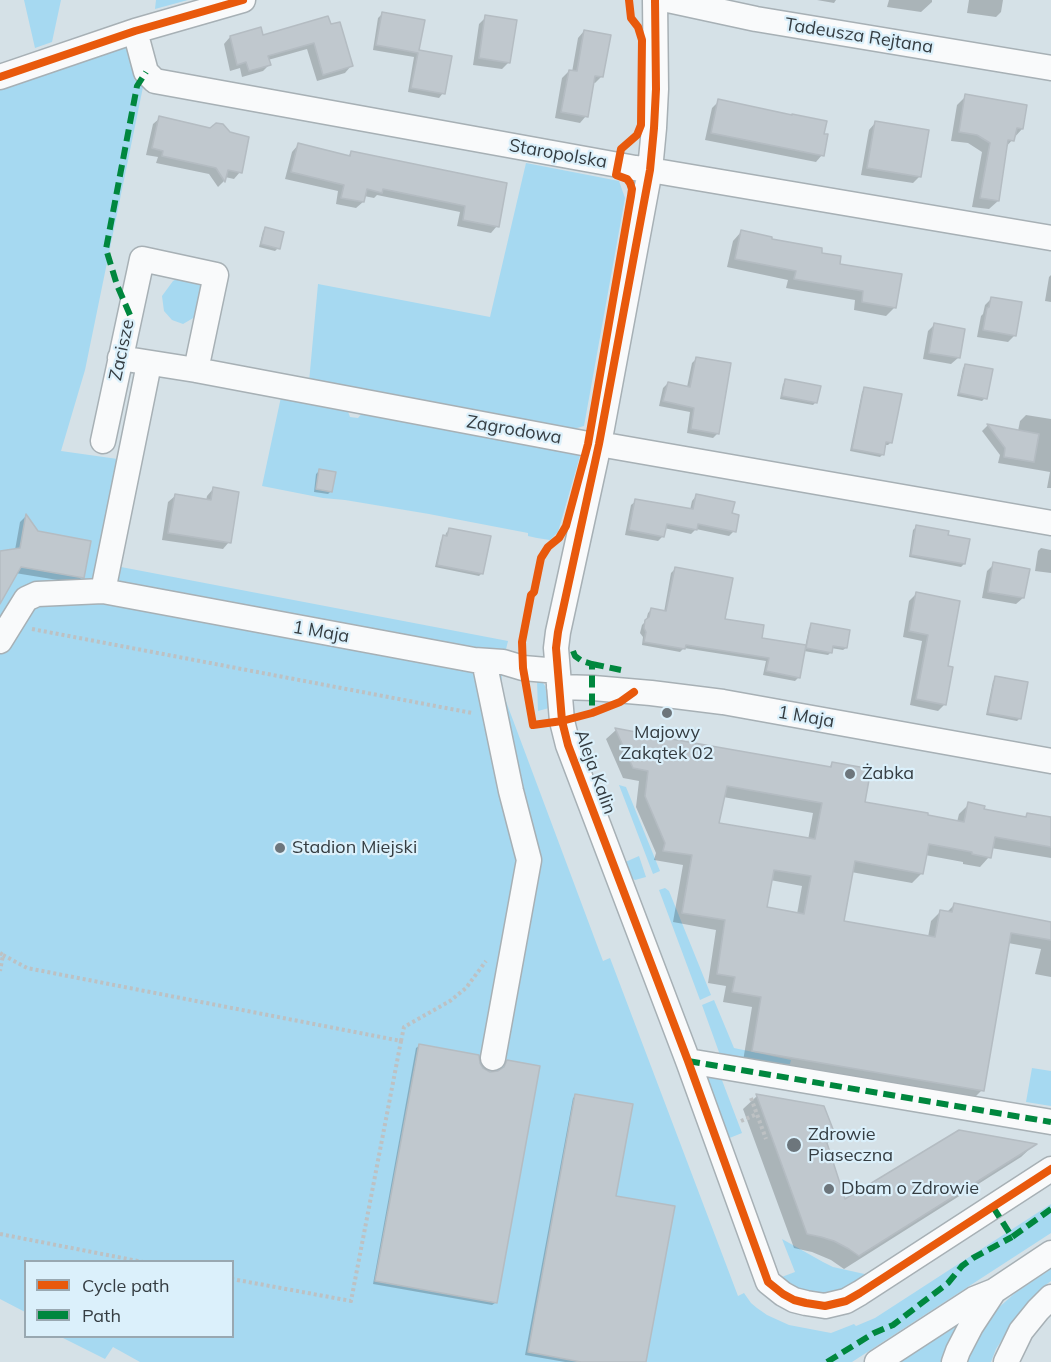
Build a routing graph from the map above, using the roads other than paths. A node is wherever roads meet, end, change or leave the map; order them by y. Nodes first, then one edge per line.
1 (243, 0) edge
2 (655, 0) edge
3 (668, 0) edge
4 (135, 31) junction
5 (1051, 68) edge
6 (0, 76) edge
7 (650, 170) junction
8 (1051, 238) edge
9 (120, 358) junction
10 (149, 364) junction
11 (196, 370) junction
12 (103, 441) dead end
13 (599, 444) junction
14 (1051, 523) edge
15 (111, 593) junction
16 (5, 633) edge
17 (494, 662) junction
18 (558, 679) junction
19 (1051, 761) edge
20 (493, 1058) dead end
21 (688, 1061) junction
22 (1051, 1122) edge
23 (1051, 1169) edge
24 (1051, 1253) edge
25 (994, 1291) junction
26 (1051, 1297) edge
27 (877, 1362) edge
28 (954, 1362) edge
29 (1006, 1362) edge

1 - 4 street
2 - 7 street, Aleja Kalin
3 - 5 street, Tadeusza Rejtana
4 - 6 street
4 - 7 street, Staropolska
7 - 8 street, Staropolska
7 - 13 street, Aleja Kalin
9 - 10 street, Zagrodowa
9 - 11 street, Zacisze
9 - 12 street, Zacisze
10 - 11 street, Zagrodowa
10 - 15 street
11 - 13 street, Zagrodowa
13 - 14 street, Zagrodowa
13 - 18 street, Aleja Kalin
15 - 16 street, 1 Maja
15 - 17 street, 1 Maja
17 - 18 street, 1 Maja
17 - 20 street
18 - 19 street, 1 Maja
18 - 21 street, Aleja Kalin
21 - 22 street
21 - 23 street, Aleja Kalin
24 - 25 street
25 - 27 street
25 - 28 street
26 - 29 street

